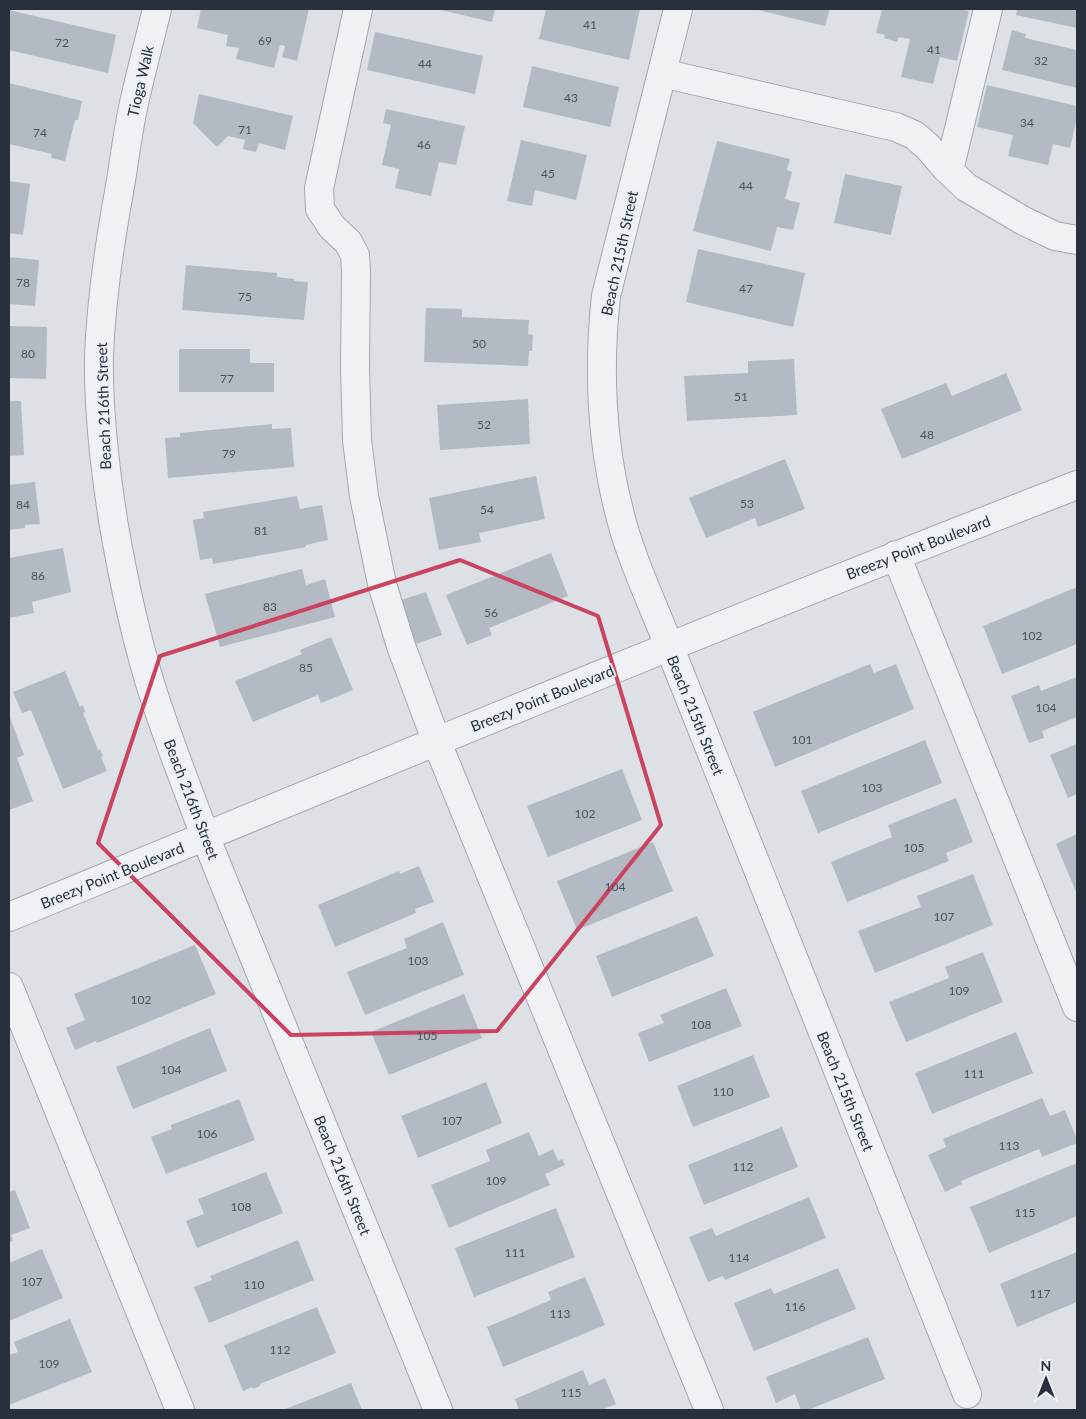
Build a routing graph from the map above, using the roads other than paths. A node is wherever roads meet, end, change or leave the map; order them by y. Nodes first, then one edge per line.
1 (157, 9) edge
2 (358, 9) edge
3 (678, 9) edge
4 (988, 9) edge
5 (662, 73) junction
6 (124, 154) joint
7 (949, 170) junction
8 (1077, 240) edge
9 (1077, 485) edge
10 (896, 555) junction
11 (669, 646) junction
12 (436, 740) junction
13 (205, 836) junction
14 (9, 917) edge
15 (9, 987) edge
16 (1077, 1007) edge
17 (967, 1394) dead end
18 (180, 1410) edge
19 (438, 1410) edge
20 (709, 1410) edge

1 - 6 street, Tioga Walk
2 - 12 street
3 - 5 street, Beach 215th Street
4 - 7 street
5 - 7 street
5 - 11 street, Beach 215th Street
6 - 13 street, Beach 216th Street
7 - 8 street
9 - 10 street, Breezy Point Boulevard
10 - 11 street, Breezy Point Boulevard
10 - 16 street
11 - 12 street, Breezy Point Boulevard
11 - 17 street, Beach 215th Street
12 - 13 street, Breezy Point Boulevard
12 - 20 street
13 - 14 street, Breezy Point Boulevard
13 - 19 street, Beach 216th Street
15 - 18 street

